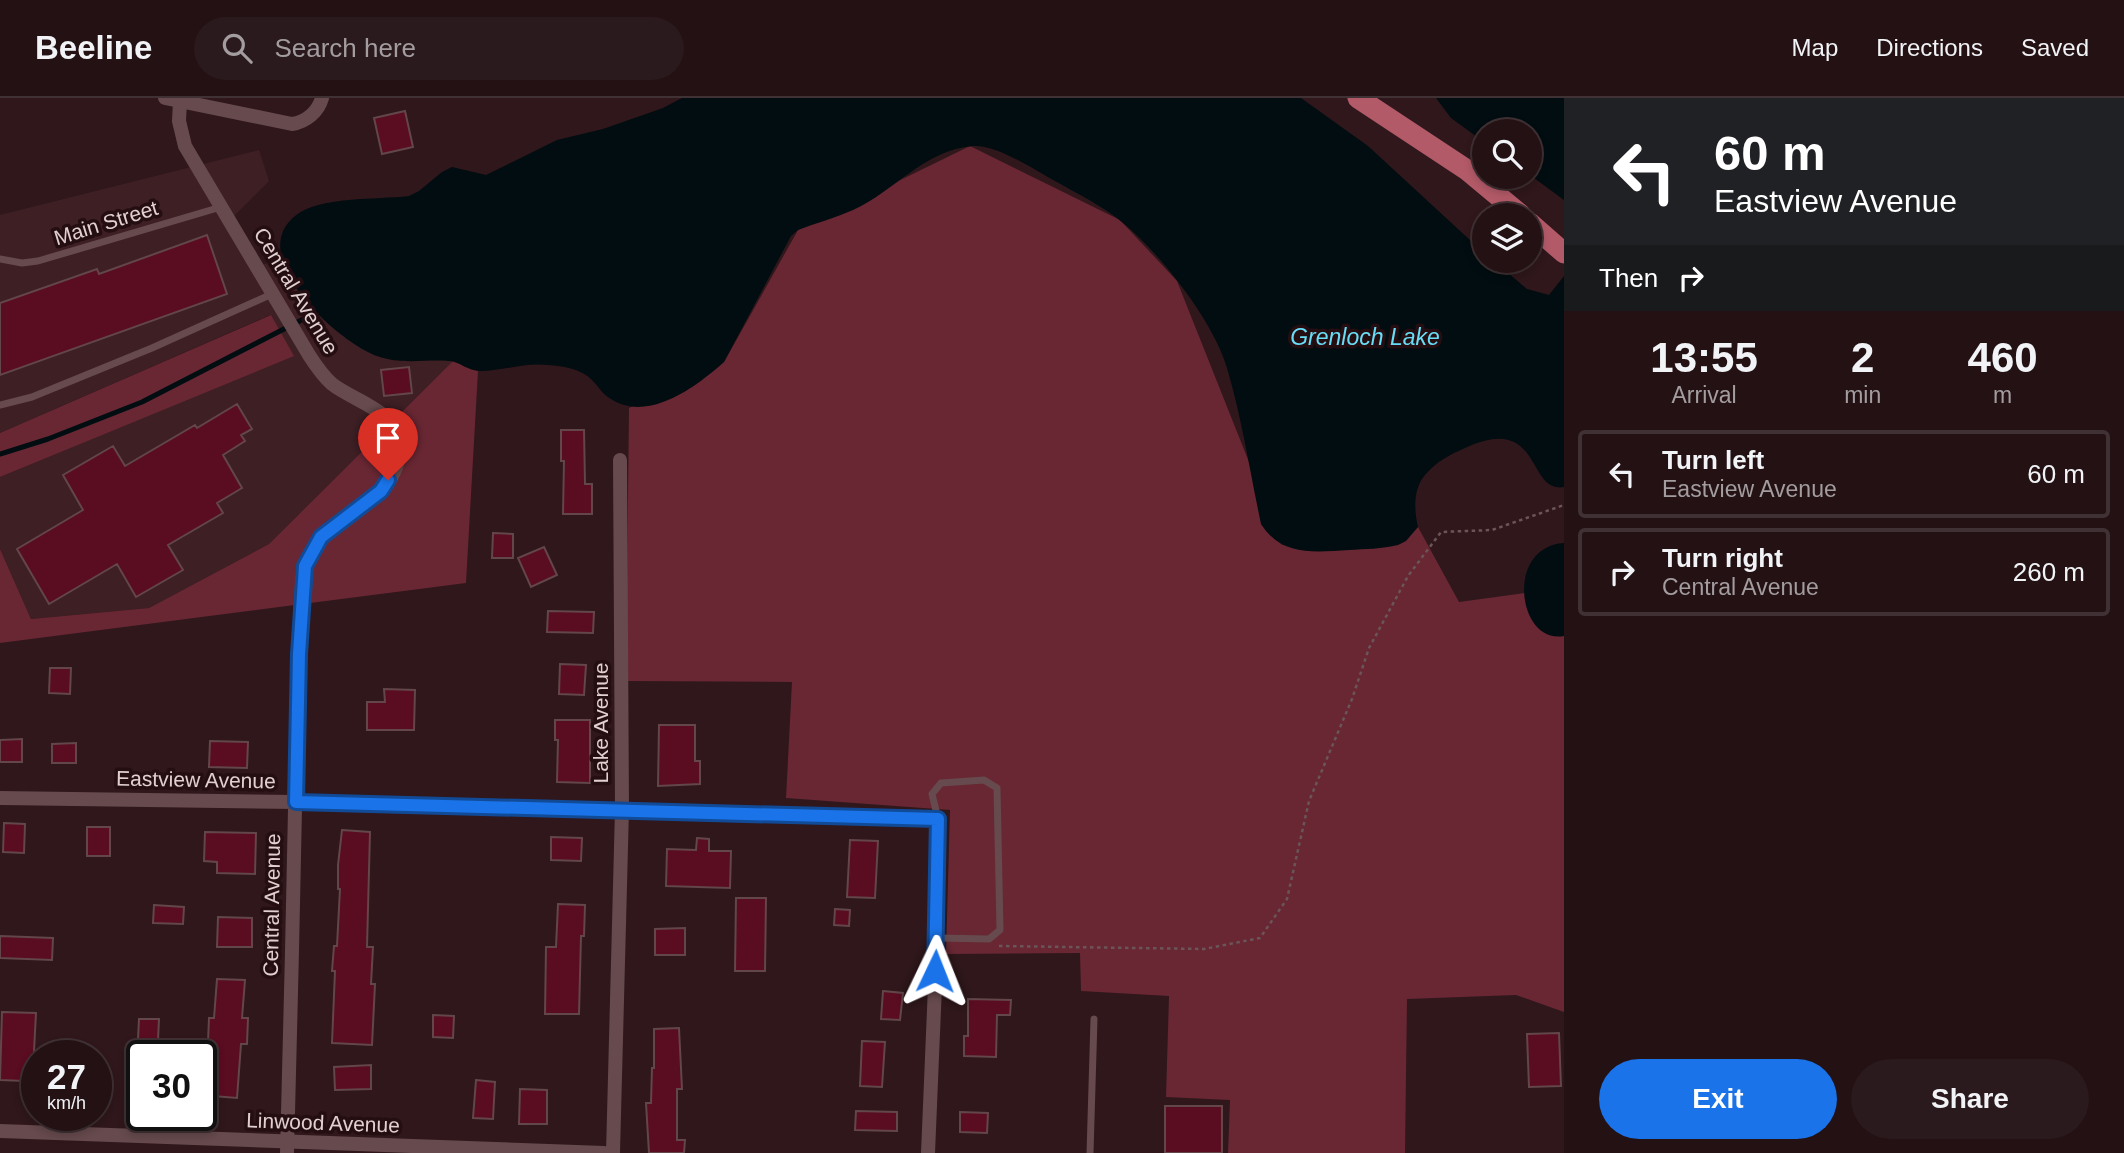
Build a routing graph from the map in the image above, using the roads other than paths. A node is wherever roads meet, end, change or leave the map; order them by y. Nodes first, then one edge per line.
1 (322, 98) edge
2 (1357, 98) edge
3 (173, 100) edge
4 (1507, 203) edge
5 (221, 207) junction
6 (1542, 230) edge
7 (1542, 233) edge
8 (1564, 246) edge
9 (1564, 253) edge
10 (0, 260) edge
11 (272, 294) junction
12 (0, 405) edge
13 (620, 460) dead end
14 (0, 798) edge
15 (296, 802) junction
16 (622, 809) junction
17 (938, 819) junction
18 (937, 938) junction
19 (1094, 1019) dead end
20 (0, 1131) edge
21 (287, 1148) edge
22 (604, 1153) edge
23 (613, 1153) edge
24 (928, 1153) edge
25 (1090, 1153) edge

1 - 3 street
2 - 4 main road
3 - 5 street, Central Avenue
5 - 10 lane, Main Street
5 - 11 street, Central Avenue
6 - 8 main road
7 - 9 main road
11 - 12 lane
11 - 15 street, Central Avenue
13 - 16 street, Lake Avenue
14 - 15 street, Eastview Avenue
15 - 16 street, Eastview Avenue
15 - 21 street, Central Avenue
16 - 17 street, Eastview Avenue
16 - 23 street, Lake Avenue
17 - 18 street
17 - 18 lane
18 - 24 street
19 - 25 lane
20 - 21 street, Linwood Avenue
21 - 22 street, Linwood Avenue

